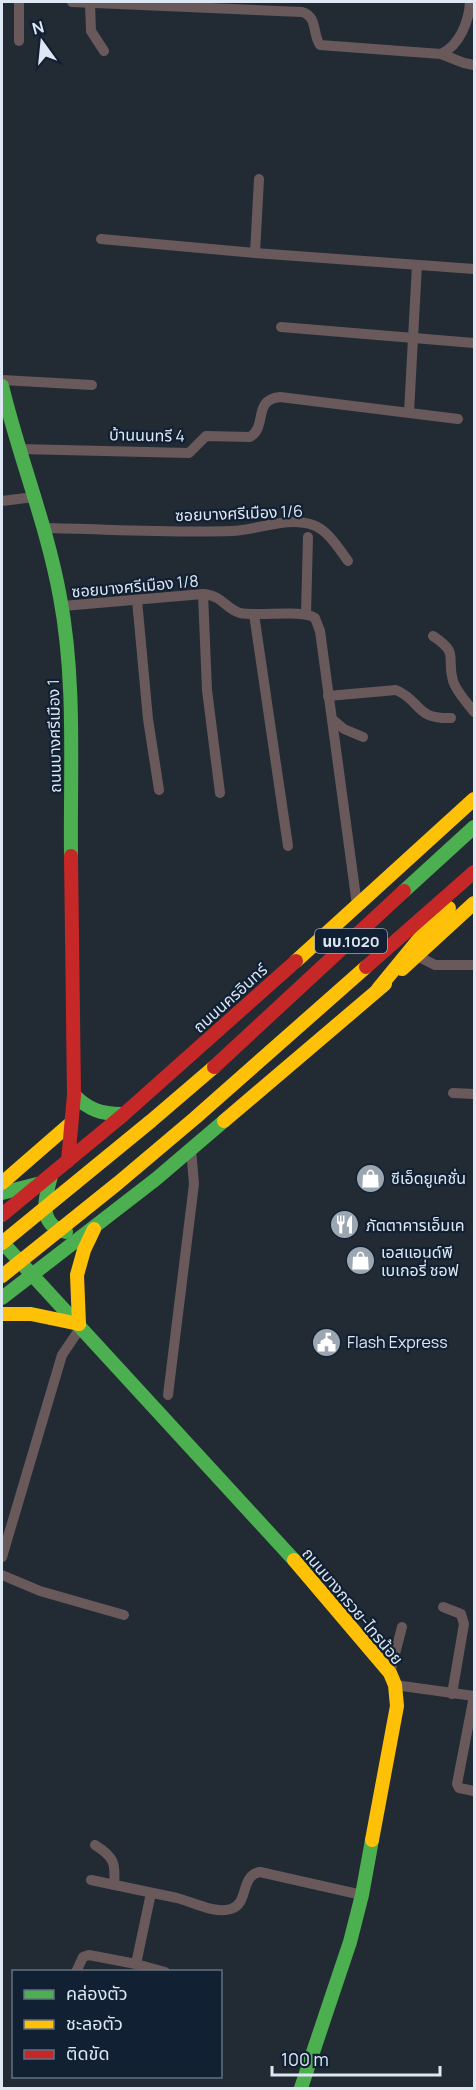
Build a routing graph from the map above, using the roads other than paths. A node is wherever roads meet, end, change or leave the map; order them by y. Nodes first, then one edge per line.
1 (19, 2) edge
2 (72, 2) edge
3 (470, 2) edge
4 (90, 4) junction
5 (19, 41) dead end
6 (104, 51) dead end
7 (441, 54) junction
8 (474, 65) edge
9 (260, 179) dead end
10 (101, 239) dead end
11 (255, 253) junction
12 (417, 265) junction
13 (474, 269) edge
14 (281, 327) dead end
15 (414, 339) junction
16 (474, 343) edge
17 (2, 380) edge
18 (92, 385) dead end
19 (2, 386) edge
20 (409, 412) junction
21 (458, 418) dead end
22 (19, 449) junction
23 (34, 497) junction
24 (2, 501) edge
25 (44, 528) junction
26 (308, 537) dead end
27 (348, 561) dead end
28 (203, 594) junction
29 (137, 600) junction
30 (63, 606) junction
31 (254, 614) junction
32 (309, 615) junction
33 (434, 636) dead end
34 (328, 696) junction
35 (474, 712) edge
36 (451, 718) dead end
37 (332, 719) junction
38 (363, 737) dead end
39 (159, 790) dead end
40 (220, 793) dead end
41 (474, 799) edge
42 (474, 827) edge
43 (288, 846) dead end
44 (474, 872) edge
45 (474, 881) edge
46 (474, 903) edge
47 (357, 905) junction
48 (417, 956) junction
49 (474, 965) edge
50 (378, 989) junction
51 (453, 1093) dead end
52 (474, 1094) edge
53 (74, 1095) junction
54 (122, 1114) junction
55 (71, 1123) junction
56 (191, 1149) junction
57 (68, 1161) junction
58 (47, 1179) junction
59 (2, 1183) edge
60 (2, 1193) edge
61 (2, 1215) edge
62 (96, 1224) junction
63 (2, 1242) edge
64 (32, 1274) junction
65 (2, 1276) edge
66 (2, 1298) edge
67 (2, 1314) edge
68 (80, 1325) junction
69 (168, 1395) dead end
70 (2, 1557) edge
71 (2, 1575) edge
72 (443, 1607) dead end
73 (124, 1615) dead end
74 (402, 1627) dead end
75 (392, 1679) junction
76 (452, 1694) junction
77 (474, 1696) edge
78 (474, 1791) edge
79 (95, 1845) dead end
80 (91, 1880) dead end
81 (114, 1885) junction
82 (151, 1893) junction
83 (362, 1895) junction
84 (136, 1964) junction
85 (76, 1970) edge
86 (161, 1970) edge
87 (301, 2088) edge

1 - 5 street
2 - 4 street
3 - 7 street
4 - 6 street
4 - 7 street
7 - 8 street
9 - 11 street
10 - 11 street
11 - 12 street
12 - 13 street
12 - 15 street
14 - 15 street
15 - 16 street
15 - 20 street
17 - 18 street
19 - 22 main road, ถนนบางศรีเมือง 1
20 - 21 street, บ้านนนทรี 4
20 - 22 street, บ้านนนทรี 4
22 - 23 main road, ถนนบางศรีเมือง 1
23 - 24 street
23 - 25 main road, ถนนบางศรีเมือง 1
25 - 27 street, ซอยบางศรีเมือง 1/6
25 - 30 main road, ถนนบางศรีเมือง 1
26 - 32 street
28 - 29 street, ซอยบางศรีเมือง 1/8
28 - 31 street, ซอยบางศรีเมือง 1/8
28 - 40 street
29 - 30 street, ซอยบางศรีเมือง 1/8
29 - 39 street
30 - 53 main road, ถนนบางศรีเมือง 1
31 - 32 street, ซอยบางศรีเมือง 1/8
31 - 43 street
32 - 34 street
33 - 35 street
34 - 36 street
34 - 37 street
37 - 38 street
37 - 47 street
41 - 47 main road, ถนนนครอินทร์ / นบ.1020
42 - 63 main road, นบ.1020
44 - 65 main road, นบ.1020
45 - 50 main road
46 - 48 main road, นบ.1020
47 - 54 main road, ถนนนครอินทร์ / นบ.1020
48 - 49 street
48 - 50 main road, นบ.1020
50 - 56 main road, นบ.1020
51 - 52 street
53 - 54 main road
53 - 55 main road, ถนนบางศรีเมือง 1
54 - 57 main road, ถนนนครอินทร์ / นบ.1020
55 - 57 main road, ถนนบางศรีเมือง 1
55 - 59 main road
56 - 62 main road, นบ.1020
56 - 69 street
57 - 58 main road, ถนนนครอินทร์ / นบ.1020
58 - 60 main road
58 - 61 main road, ถนนนครอินทร์ / นบ.1020
58 - 62 main road
62 - 64 main road, นบ.1020
62 - 68 main road
63 - 64 main road, ถนนบางกรวย-ไทรน้อย
64 - 66 main road, นบ.1020
64 - 68 main road, ถนนบางกรวย-ไทรน้อย
67 - 68 main road
68 - 70 street
68 - 75 main road, ถนนบางกรวย-ไทรน้อย
71 - 73 street
72 - 76 street
74 - 75 street
75 - 76 street
75 - 83 main road, ถนนบางกรวย-ไทรน้อย
76 - 77 street
77 - 78 street
79 - 81 street
80 - 81 street
81 - 82 street
82 - 83 street
82 - 84 street
83 - 87 main road, ถนนบางกรวย-ไทรน้อย
84 - 85 street
84 - 86 street

